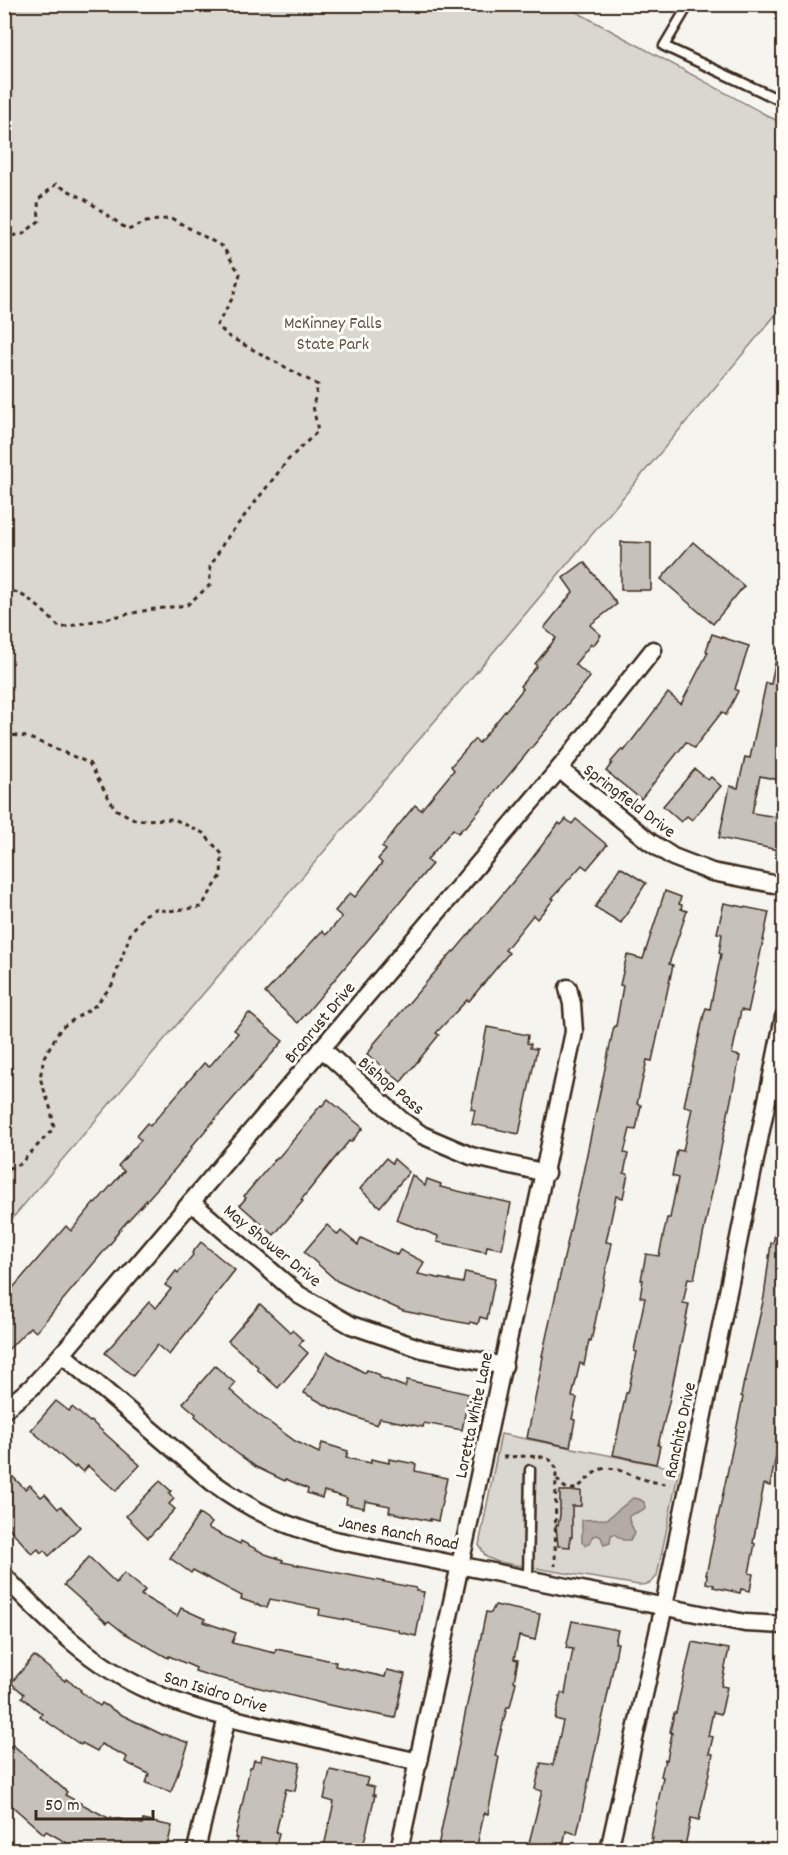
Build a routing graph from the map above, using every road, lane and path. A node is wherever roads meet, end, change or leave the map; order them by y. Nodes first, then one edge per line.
1 (689, 4) edge
2 (783, 102) edge
3 (4, 237) edge
4 (4, 589) edge
5 (653, 650) dead end
6 (4, 734) edge
7 (559, 769) junction
8 (783, 886) edge
9 (568, 988) dead end
10 (783, 1017) edge
11 (321, 1048) junction
12 (4, 1170) edge
13 (546, 1173) junction
14 (191, 1202) junction
15 (62, 1354) junction
16 (504, 1366) junction
17 (4, 1410) edge
18 (503, 1457) dead end
19 (530, 1470) dead end
20 (556, 1478) junction
21 (670, 1485) dead end
22 (460, 1564) junction
23 (555, 1566) dead end
24 (4, 1576) edge
25 (528, 1578) junction
26 (664, 1606) junction
27 (783, 1626) edge
28 (226, 1717) junction
29 (418, 1762) junction
30 (196, 1851) edge
31 (399, 1851) edge
32 (609, 1851) edge

1 - 2 lane
3 - 4 path
5 - 7 street, Branrust Drive
6 - 12 path
7 - 8 street, Springfield Drive
7 - 11 street, Branrust Drive
9 - 13 street, Loretta White Lane
10 - 26 street, Ranchito Drive
11 - 13 street, Bishop Pass
11 - 14 street, Branrust Drive
13 - 16 street, Loretta White Lane
14 - 15 street, Branrust Drive
14 - 16 street, May Shower Drive
15 - 17 street, Branrust Drive
15 - 22 street, Janes Ranch Road
16 - 22 street, Loretta White Lane
18 - 20 path
19 - 25 lane
20 - 21 path
20 - 23 path
22 - 25 street, Janes Ranch Road
22 - 29 street, Loretta White Lane
24 - 28 street, San Isidro Drive
25 - 26 street, Janes Ranch Road
26 - 27 street, Janes Ranch Road
26 - 32 street, Ranchito Drive
28 - 29 street, San Isidro Drive
28 - 30 street
29 - 31 street, Loretta White Lane

